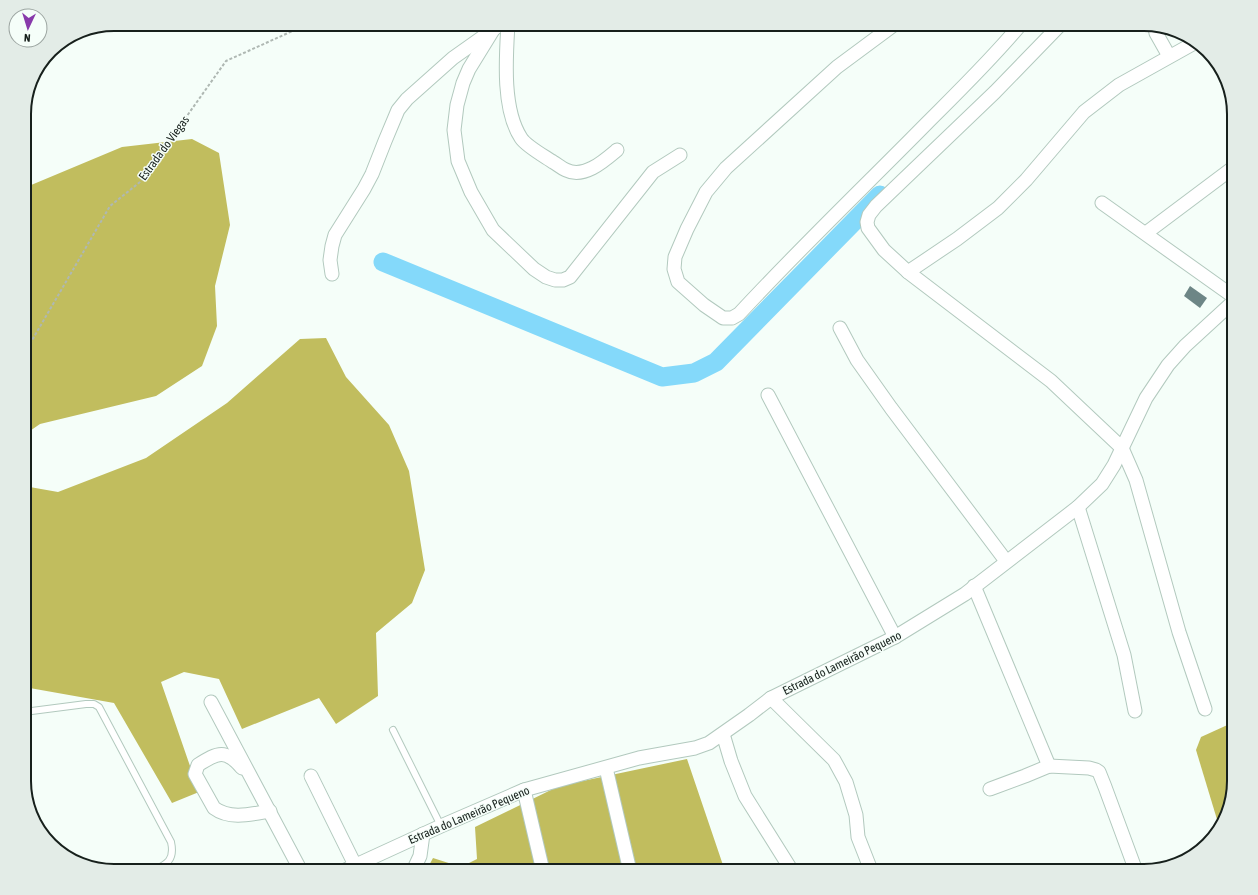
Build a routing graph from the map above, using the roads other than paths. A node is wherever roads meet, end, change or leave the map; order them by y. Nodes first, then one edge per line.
1 (491, 31) edge
2 (494, 31) edge
3 (508, 31) edge
4 (886, 31) edge
5 (1015, 31) edge
6 (1054, 31) edge
7 (1156, 32) edge
8 (1190, 45) edge
9 (1169, 56) junction
10 (616, 150) dead end
11 (680, 155) dead end
12 (1227, 172) edge
13 (1102, 202) dead end
14 (1146, 233) junction
15 (908, 272) junction
16 (332, 274) dead end
17 (1227, 292) edge
18 (1227, 307) edge
19 (840, 328) dead end
20 (768, 396) dead end
21 (1122, 448) junction
22 (1078, 507) junction
23 (1006, 561) junction
24 (974, 586) junction
25 (895, 637) junction
26 (771, 698) junction
27 (211, 702) dead end
28 (1205, 709) dead end
29 (31, 711) edge
30 (1135, 711) dead end
31 (394, 730) dead end
32 (723, 734) junction
33 (1049, 766) junction
34 (606, 768) junction
35 (312, 776) dead end
36 (255, 783) junction
37 (990, 789) dead end
38 (524, 790) junction
39 (270, 811) junction
40 (441, 826) junction
41 (423, 834) junction
42 (165, 864) edge
43 (297, 864) edge
44 (355, 864) edge
45 (357, 864) edge
46 (416, 864) edge
47 (541, 864) edge
48 (628, 864) edge
49 (788, 864) edge
50 (869, 864) edge
51 (1133, 864) edge

1 - 16 street
2 - 11 street
3 - 10 street
4 - 5 street
6 - 15 street
7 - 9 street
8 - 9 street
9 - 15 street
12 - 14 street
13 - 14 street
14 - 17 street
15 - 21 street
18 - 21 street, Estrada do Lameirão Pequeno
19 - 23 street
20 - 25 street
21 - 22 street, Estrada do Lameirão Pequeno
21 - 28 street
22 - 23 street, Estrada do Lameirão Pequeno
22 - 30 street
23 - 24 street, Estrada do Lameirão Pequeno
24 - 25 street, Estrada do Lameirão Pequeno
24 - 33 street
25 - 26 street, Estrada do Lameirão Pequeno
26 - 32 street, Estrada do Lameirão Pequeno
26 - 50 street
27 - 36 street
29 - 42 lane
31 - 40 lane
32 - 34 street, Estrada do Lameirão Pequeno
32 - 49 street
33 - 37 street
33 - 51 street
34 - 38 street, Estrada do Lameirão Pequeno
34 - 48 street
35 - 44 street
36 - 39 street
36 - 39 street
38 - 40 street, Estrada do Lameirão Pequeno
38 - 47 street
39 - 43 street
40 - 41 street, Estrada do Lameirão Pequeno
41 - 45 street, Estrada do Lameirão Pequeno
41 - 46 street

